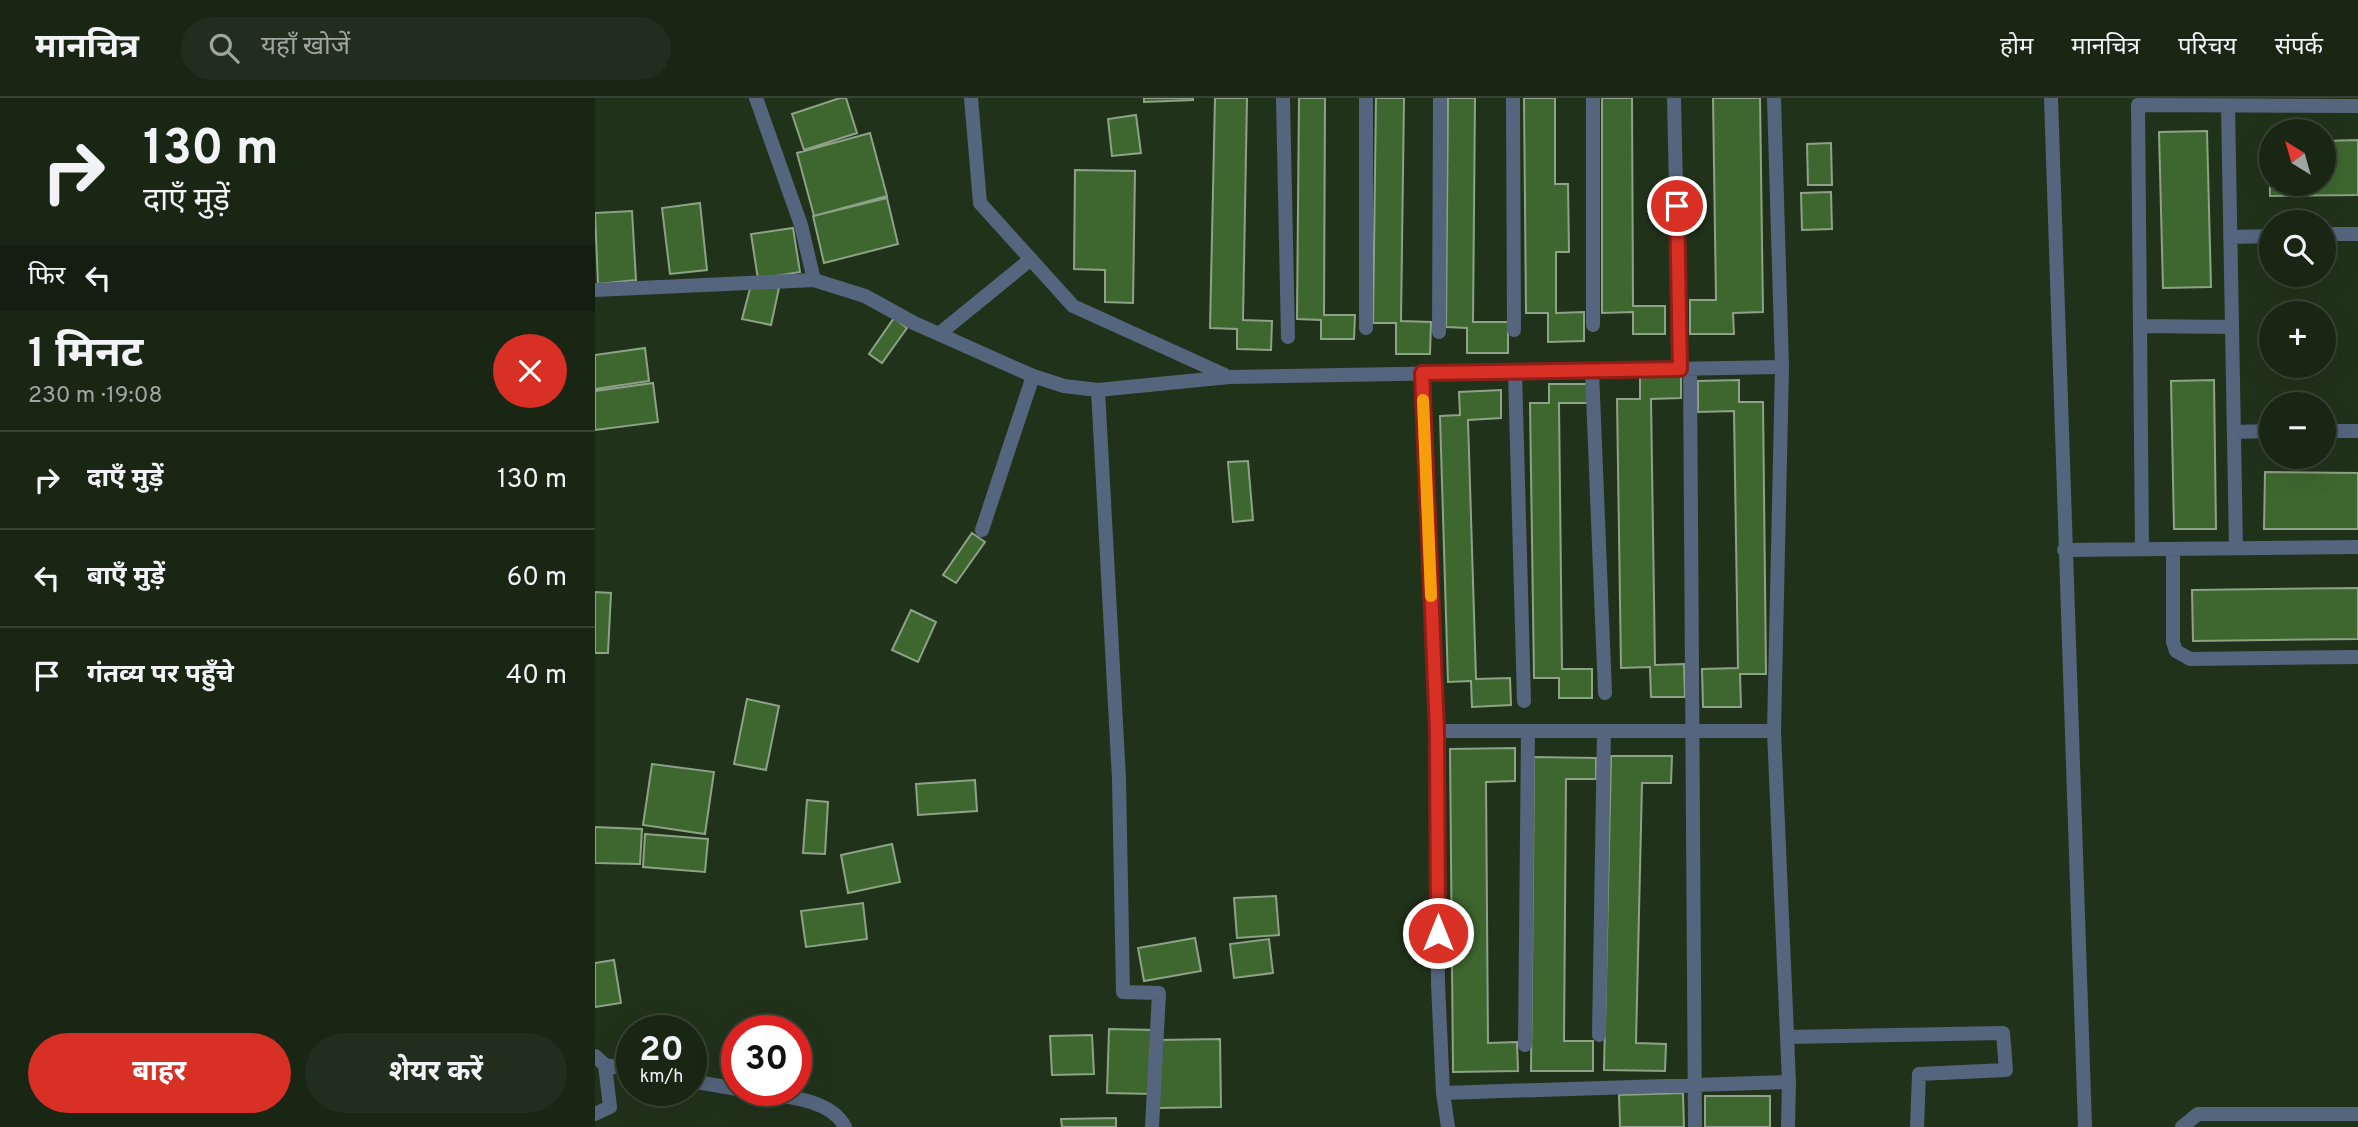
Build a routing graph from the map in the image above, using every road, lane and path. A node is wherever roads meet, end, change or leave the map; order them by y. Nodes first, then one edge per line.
1 (756, 98) edge
2 (971, 98) edge
3 (1283, 98) edge
4 (1366, 98) edge
5 (1440, 98) edge
6 (1513, 98) edge
7 (1593, 98) edge
8 (1674, 98) edge
9 (1774, 98) edge
10 (2051, 98) edge
11 (2138, 102) edge
12 (2228, 106) junction
13 (2358, 106) edge
14 (2336, 234) edge
15 (2358, 234) edge
16 (2259, 236) edge
17 (2230, 237) junction
18 (1031, 259) junction
19 (814, 280) junction
20 (595, 290) edge
21 (1593, 325) dead end
22 (2140, 326) junction
23 (2232, 327) junction
24 (1366, 328) dead end
25 (1514, 330) dead end
26 (1439, 332) dead end
27 (939, 334) junction
28 (1289, 337) dead end
29 (1783, 367) junction
30 (1685, 369) junction
31 (1592, 371) junction
32 (1515, 372) junction
33 (1422, 373) junction
34 (1033, 376) junction
35 (1229, 377) junction
36 (1098, 390) junction
37 (2259, 431) edge
38 (2336, 431) edge
39 (2358, 431) edge
40 (2234, 432) junction
41 (982, 530) dead end
42 (2358, 547) edge
43 (2236, 548) junction
44 (2142, 549) junction
45 (2173, 549) junction
46 (2064, 550) junction
47 (2358, 657) edge
48 (1605, 693) dead end
49 (1524, 701) dead end
50 (1437, 731) junction
51 (1528, 731) junction
52 (1604, 731) junction
53 (1693, 731) junction
54 (1775, 731) junction
55 (1599, 1035) dead end
56 (1787, 1037) junction
57 (1525, 1045) dead end
58 (600, 1061) edge
59 (1789, 1083) junction
60 (1695, 1085) junction
61 (1443, 1093) junction
62 (812, 1102) edge
63 (595, 1114) edge
64 (2358, 1114) edge
65 (845, 1127) edge
66 (1152, 1127) edge
67 (1448, 1127) edge
68 (1695, 1127) edge
69 (1789, 1127) edge
70 (1917, 1127) edge
71 (2085, 1127) edge
72 (2182, 1127) edge

1 - 19 street
2 - 18 street
3 - 28 street
4 - 24 street
5 - 26 street
6 - 25 street
7 - 21 street
8 - 30 street
9 - 29 street
10 - 46 street
11 - 12 street
11 - 22 street
12 - 13 street
12 - 17 street
14 - 15 street
16 - 17 street
17 - 23 street
18 - 27 street
18 - 35 street
19 - 20 street
19 - 27 street
22 - 23 street
22 - 44 street
23 - 40 street
27 - 34 street
29 - 30 street
29 - 54 street
30 - 31 street
30 - 53 street
31 - 32 street
31 - 48 street
32 - 33 street
32 - 49 street
33 - 35 street
33 - 50 street
34 - 36 street
34 - 41 street
35 - 36 street
36 - 66 street
37 - 40 street
38 - 39 street
40 - 43 street
42 - 43 street
43 - 45 street
44 - 45 street
44 - 46 street
45 - 47 street
46 - 71 street
50 - 51 street
50 - 61 street
51 - 52 street
51 - 57 street
52 - 53 street
52 - 55 street
53 - 54 street
53 - 60 street
54 - 56 street
56 - 59 street
56 - 70 street
58 - 63 street
59 - 60 street
59 - 69 street
60 - 61 street
60 - 68 street
61 - 67 street
62 - 65 street
64 - 72 street

